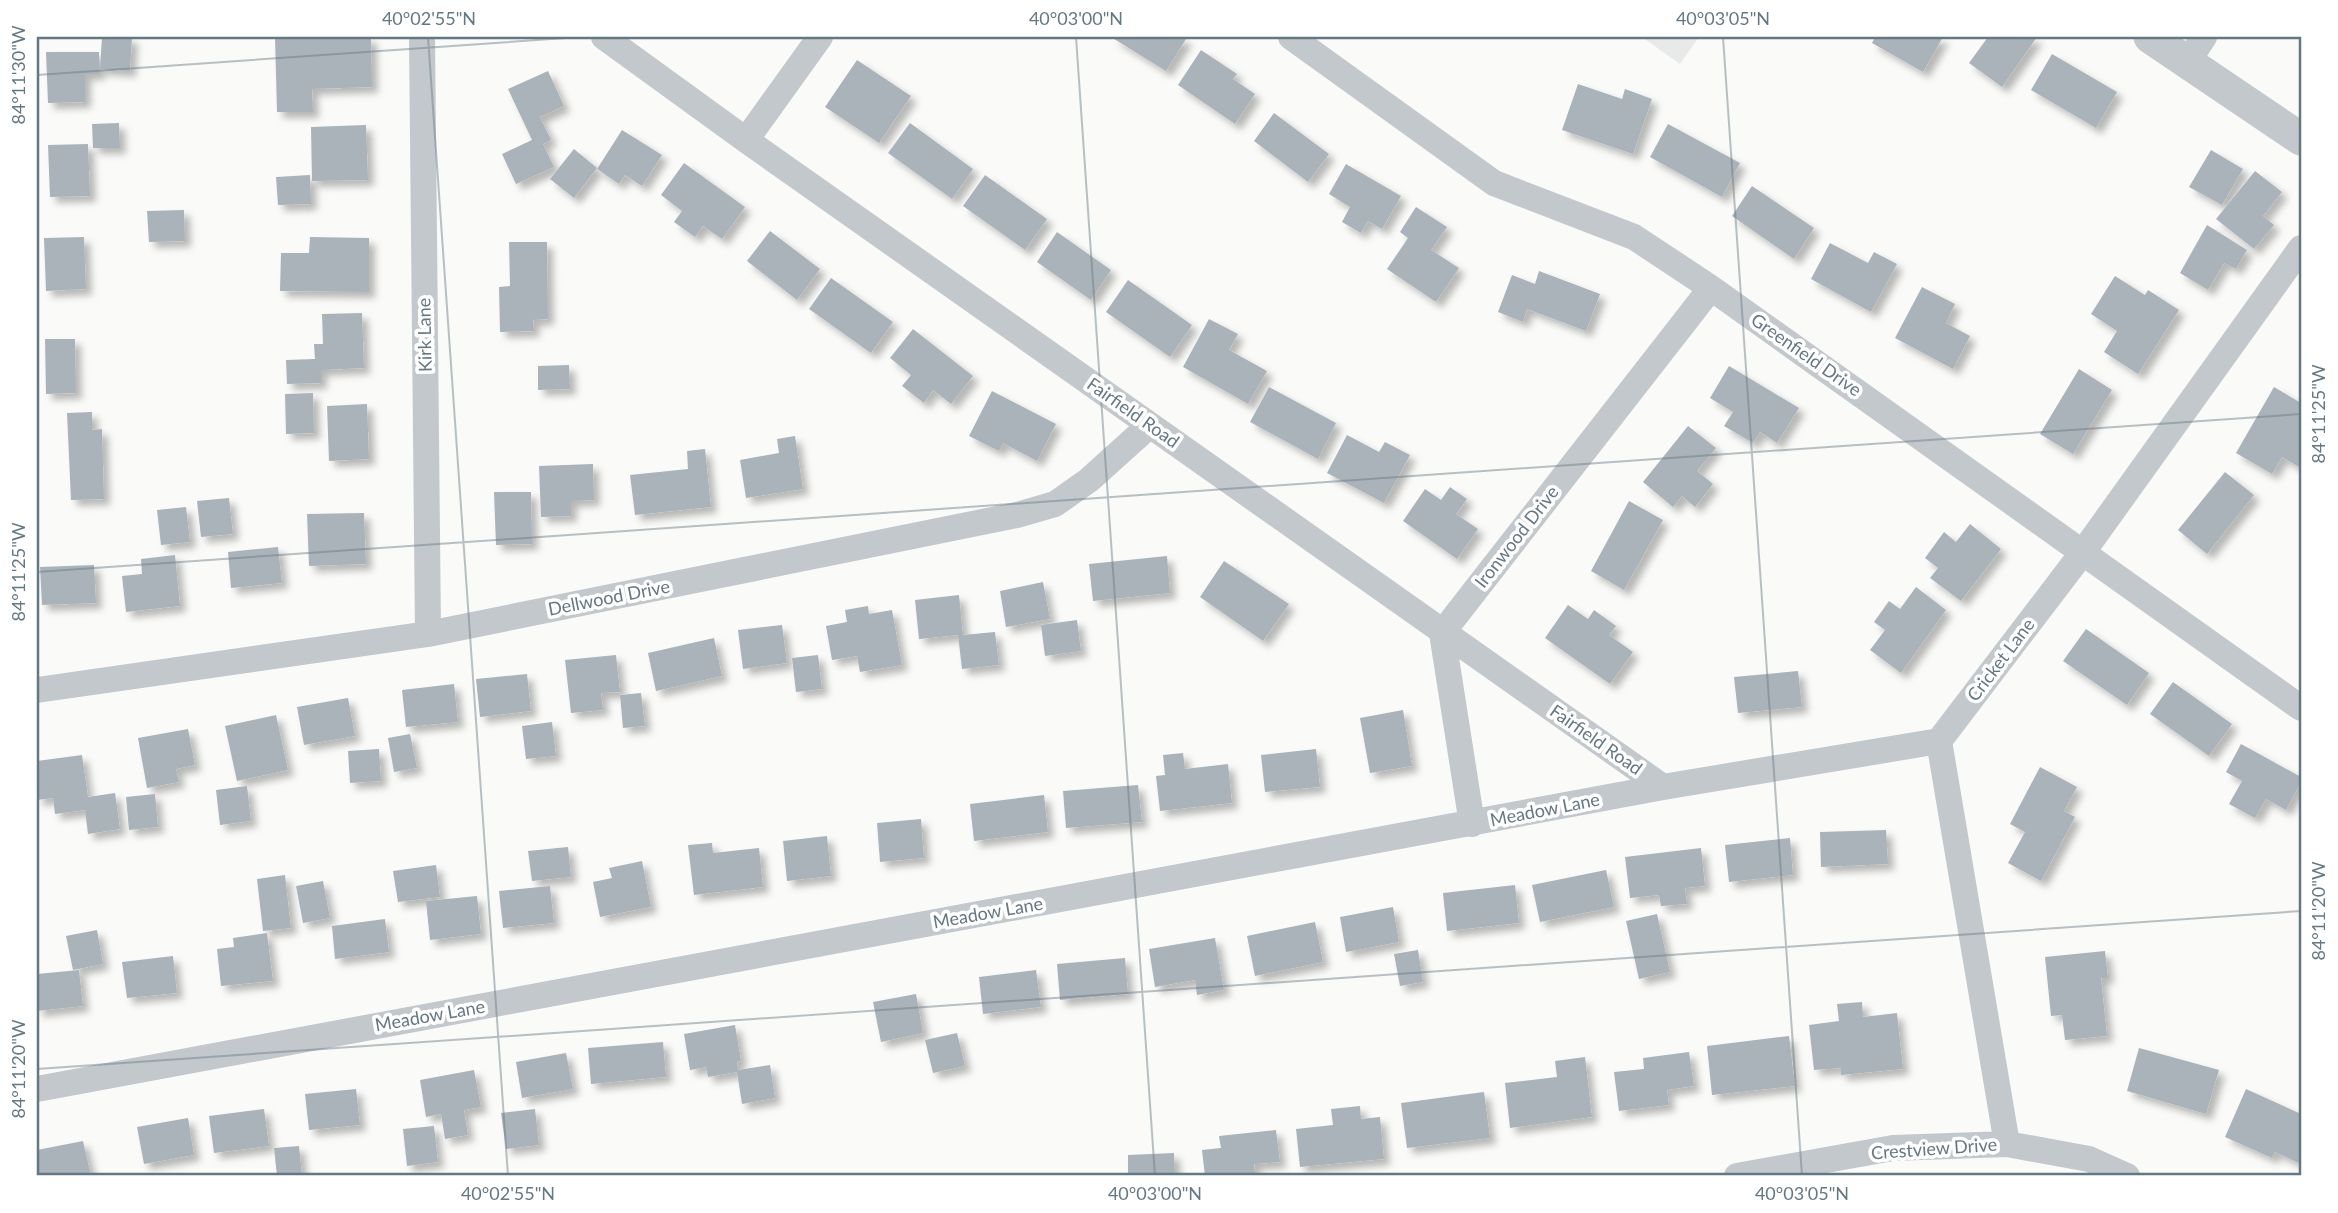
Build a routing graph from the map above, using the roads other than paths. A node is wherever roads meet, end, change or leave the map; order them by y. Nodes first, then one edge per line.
1 (422, 37) edge
2 (604, 37) edge
3 (820, 37) edge
4 (1292, 37) edge
5 (2150, 37) edge
6 (2196, 50) edge
7 (2301, 139) edge
8 (746, 140) junction
9 (2301, 248) edge
10 (1711, 288) junction
11 (1150, 425) junction
12 (2083, 552) junction
13 (1442, 633) junction
14 (428, 634) junction
15 (37, 690) edge
16 (2301, 708) edge
17 (1939, 741) junction
18 (1663, 787) junction
19 (1472, 824) junction
20 (37, 1089) edge
21 (2007, 1144) junction
22 (1737, 1176) edge
23 (2127, 1176) edge

1 - 14 street, Kirk Lane
2 - 8 street, Fairfield Road
3 - 8 street
4 - 10 street, Greenfield Drive
5 - 6 street
6 - 7 street
8 - 11 street, Fairfield Road
9 - 12 street, Cricket Lane
10 - 12 street, Greenfield Drive
10 - 13 street, Ironwood Drive
11 - 13 street, Fairfield Road
11 - 14 street, Dellwood Drive
12 - 16 street, Greenfield Drive
12 - 17 street, Cricket Lane
13 - 18 street, Fairfield Road
13 - 19 street
14 - 15 street, Dellwood Drive
17 - 18 street, Meadow Lane
17 - 21 street
18 - 19 street, Meadow Lane
19 - 20 street, Meadow Lane
21 - 22 street, Crestview Drive
21 - 23 street, Crestview Drive

